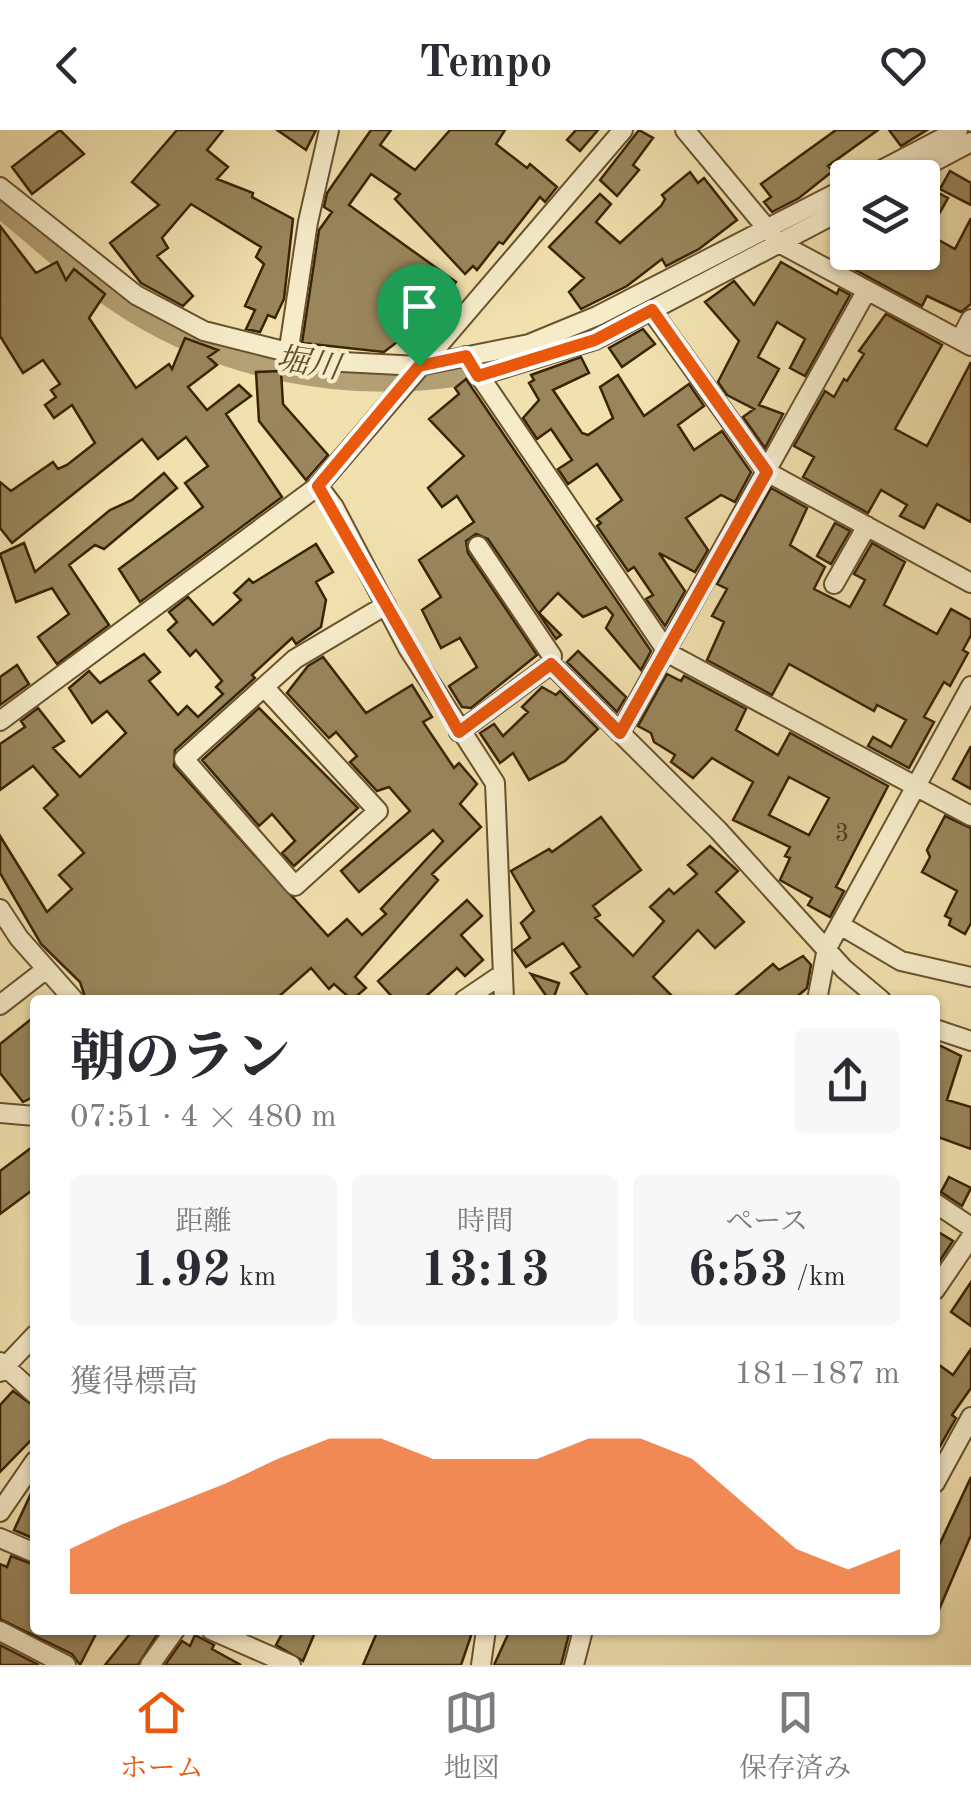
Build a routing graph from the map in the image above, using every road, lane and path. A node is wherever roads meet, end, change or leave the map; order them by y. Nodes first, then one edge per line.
1 (329, 130) edge
2 (623, 130) edge
3 (685, 130) edge
4 (949, 132) edge
5 (971, 142) edge
6 (898, 160) edge
7 (937, 160) edge
8 (0, 187) edge
9 (830, 198) edge
10 (830, 212) edge
11 (770, 234) junction
12 (867, 290) junction
13 (652, 310) junction
14 (971, 319) edge
15 (965, 343) edge
16 (288, 355) junction
17 (472, 366) junction
18 (418, 367) junction
19 (767, 472) junction
20 (318, 486) junction
21 (866, 526) junction
22 (478, 546) dead end
23 (971, 583) edge
24 (834, 584) dead end
25 (386, 605) junction
26 (668, 652) junction
27 (551, 664) junction
28 (971, 686) edge
29 (265, 688) junction
30 (0, 722) edge
31 (459, 732) junction
32 (620, 733) junction
33 (916, 786) junction
34 (971, 816) edge
35 (0, 909) edge
36 (840, 925) junction
37 (827, 948) junction
38 (46, 970) junction
39 (502, 975) junction
40 (971, 977) edge
41 (69, 995) edge
42 (472, 995) edge
43 (504, 995) edge
44 (817, 995) edge
45 (875, 995) edge
46 (0, 1005) edge
47 (940, 1030) edge
48 (971, 1041) edge
49 (0, 1113) edge
50 (30, 1116) edge
51 (940, 1206) edge
52 (971, 1227) edge
53 (971, 1237) edge
54 (940, 1283) edge
55 (30, 1340) edge
56 (2, 1367) edge
57 (30, 1390) edge
58 (971, 1417) edge
59 (30, 1468) edge
60 (940, 1474) edge
61 (0, 1512) edge
62 (0, 1538) edge
63 (30, 1551) edge
64 (0, 1631) edge
65 (171, 1635) edge
66 (223, 1635) edge
67 (485, 1635) edge
68 (582, 1635) edge
69 (66, 1665) edge
70 (150, 1665) edge
71 (291, 1665) edge
72 (481, 1665) edge
73 (574, 1665) edge

1 - 16 street
2 - 18 street
3 - 11 street
4 - 6 street
5 - 7 street
8 - 16 street
9 - 11 street
10 - 11 street
11 - 12 street
11 - 13 street
11 - 17 street
12 - 15 street
12 - 19 street
13 - 17 street
13 - 19 street
14 - 15 street
16 - 18 street
17 - 18 street
17 - 26 street
18 - 20 street
19 - 21 street
19 - 26 street
20 - 25 street
20 - 30 street
21 - 23 street
21 - 24 street
22 - 27 street
25 - 29 street
25 - 31 street
26 - 32 street
26 - 33 street
27 - 31 street
27 - 32 street
28 - 33 street
29 - 29 street
31 - 39 street
32 - 37 street
33 - 34 street
33 - 36 street
35 - 38 street
36 - 37 street
36 - 40 street
37 - 44 street
37 - 45 street
38 - 41 street
38 - 46 street
39 - 42 street
39 - 43 street
47 - 48 street
49 - 50 street
51 - 52 street
53 - 54 street
55 - 56 street
56 - 57 street
58 - 60 street
59 - 61 street
62 - 63 street
64 - 69 street
65 - 70 street
66 - 71 street
67 - 72 street
68 - 73 street

